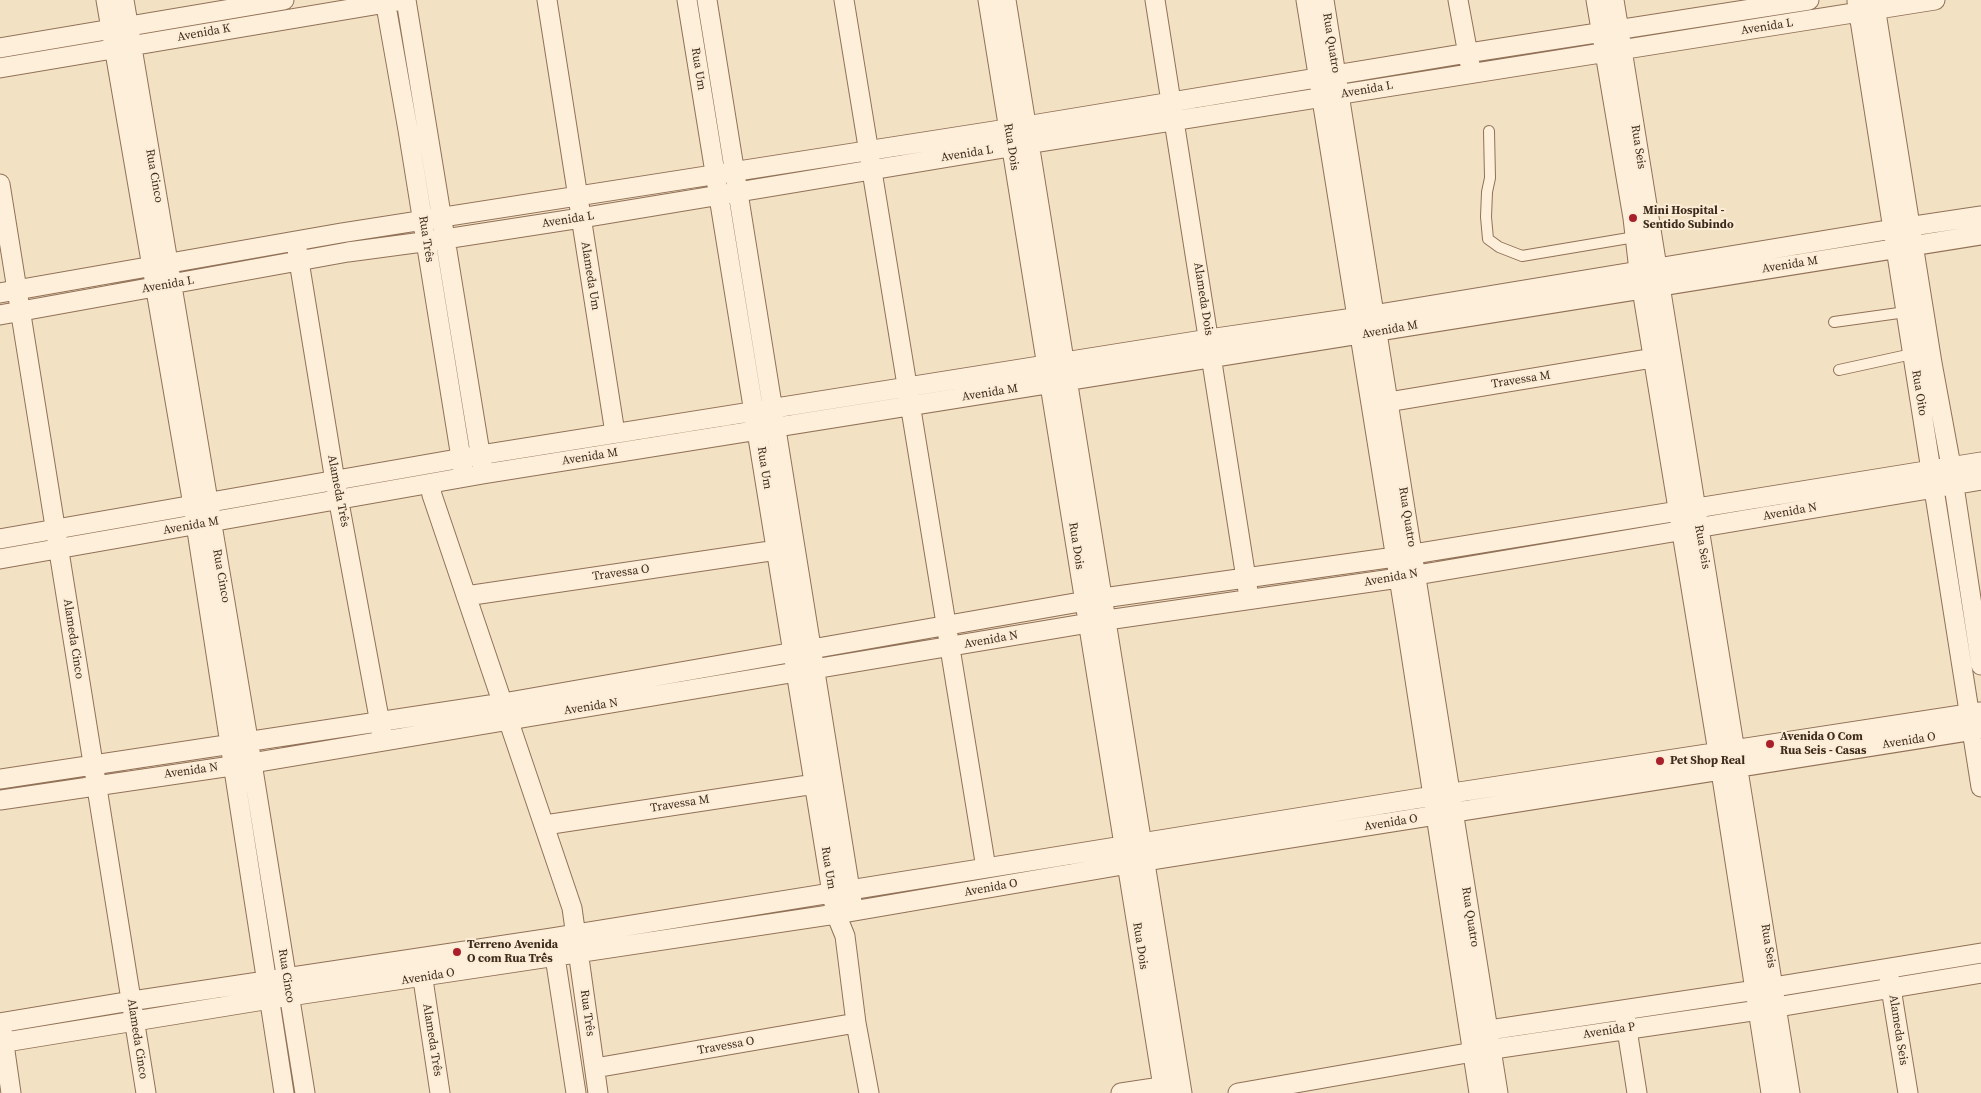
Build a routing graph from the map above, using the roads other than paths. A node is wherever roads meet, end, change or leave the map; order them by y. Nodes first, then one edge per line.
1 (106, 0) edge
2 (124, 0) edge
3 (284, 0) edge
4 (407, 0) edge
5 (547, 0) edge
6 (687, 0) edge
7 (706, 0) edge
8 (844, 0) edge
9 (988, 0) edge
10 (1006, 0) edge
11 (1155, 0) edge
12 (1306, 0) edge
13 (1324, 0) edge
14 (1458, 0) edge
15 (1596, 0) edge
16 (1614, 0) edge
17 (1809, 0) edge
18 (1936, 0) edge
19 (385, 2) edge
20 (1866, 5) edge
21 (120, 29) junction
22 (1610, 31) junction
23 (124, 47) junction
24 (0, 48) edge
25 (1613, 51) junction
26 (1468, 53) junction
27 (0, 68) edge
28 (1471, 72) junction
29 (1327, 77) junction
30 (1330, 97) junction
31 (1173, 111) junction
32 (1489, 131) dead end
33 (1019, 136) junction
34 (868, 151) junction
35 (872, 169) junction
36 (734, 171) junction
37 (715, 174) junction
38 (0, 184) edge
39 (728, 193) junction
40 (578, 197) junction
41 (1981, 216) edge
42 (432, 218) junction
43 (581, 218) junction
44 (1981, 235) edge
45 (1635, 237) junction
46 (1903, 237) junction
47 (445, 239) junction
48 (296, 241) junction
49 (426, 241) junction
50 (300, 261) junction
51 (160, 265) junction
52 (1650, 279) junction
53 (164, 286) junction
54 (8, 292) edge
55 (20, 311) junction
56 (1906, 312) junction
57 (0, 315) edge
58 (1834, 322) dead end
59 (1367, 325) junction
60 (1209, 339) junction
61 (1912, 354) junction
62 (1212, 358) junction
63 (1653, 358) junction
64 (1839, 370) dead end
65 (1057, 372) junction
66 (907, 387) junction
67 (1379, 403) junction
68 (910, 406) junction
69 (763, 410) junction
70 (766, 430) junction
71 (615, 433) junction
72 (480, 455) junction
73 (461, 458) junction
74 (1981, 462) edge
75 (483, 474) junction
76 (1952, 475) junction
77 (464, 477) junction
78 (1932, 479) junction
79 (1981, 480) edge
80 (335, 481) junction
81 (430, 484) junction
82 (340, 500) junction
83 (201, 504) junction
84 (1686, 509) junction
85 (204, 523) junction
86 (1689, 528) junction
87 (56, 529) junction
88 (0, 539) edge
89 (59, 548) junction
90 (777, 550) junction
91 (1404, 555) junction
92 (0, 559) edge
93 (1407, 576) junction
94 (1246, 579) junction
95 (466, 596) junction
96 (1250, 599) junction
97 (1094, 600) junction
98 (1097, 622) junction
99 (946, 625) junction
100 (950, 647) junction
101 (812, 648) junction
102 (793, 652) junction
103 (1981, 665) edge
104 (815, 670) junction
105 (797, 673) junction
106 (503, 703) junction
107 (509, 721) junction
108 (1976, 721) edge
109 (379, 722) junction
110 (383, 741) junction
111 (240, 743) junction
112 (1736, 749) junction
113 (1718, 752) junction
114 (243, 764) junction
115 (93, 765) junction
116 (1739, 769) junction
117 (1721, 771) junction
118 (0, 779) edge
119 (815, 784) junction
120 (96, 785) junction
121 (1981, 787) edge
122 (1442, 794) junction
123 (0, 800) edge
124 (1445, 814) junction
125 (545, 825) junction
126 (1133, 844) junction
127 (1146, 861) junction
128 (1127, 865) junction
129 (986, 868) junction
130 (852, 889) junction
131 (832, 893) junction
132 (844, 913) junction
133 (578, 943) junction
134 (553, 947) junction
135 (1981, 953) edge
136 (419, 958) junction
137 (1887, 968) junction
138 (1981, 973) edge
139 (286, 977) junction
140 (422, 978) junction
141 (267, 980) junction
142 (1774, 987) junction
143 (1890, 987) junction
144 (1756, 990) junction
145 (289, 997) junction
146 (270, 999) junction
147 (131, 1001) junction
148 (1778, 1006) junction
149 (1624, 1009) junction
150 (1759, 1010) junction
151 (0, 1022) edge
152 (134, 1022) junction
153 (856, 1023) junction
154 (1627, 1028) junction
155 (1479, 1031) junction
156 (2, 1043) edge
157 (1491, 1050) junction
158 (1473, 1052) junction
159 (595, 1068) junction
160 (1172, 1089) edge
161 (11, 1093) edge
162 (146, 1093) edge
163 (284, 1093) edge
164 (305, 1093) edge
165 (440, 1093) edge
166 (576, 1093) edge
167 (598, 1093) edge
168 (869, 1093) edge
169 (1121, 1093) edge
170 (1238, 1093) edge
171 (1479, 1093) edge
172 (1498, 1093) edge
173 (1637, 1093) edge
174 (1771, 1093) edge
175 (1790, 1093) edge
176 (1908, 1093) edge

1 - 21 street, Rua Cinco
2 - 21 street, Rua Cinco
3 - 21 street, Avenida K
4 - 19 street, Avenida K
4 - 42 street, Rua Três
5 - 40 street, Alameda Um
6 - 37 street, Rua Um
7 - 36 street, Rua Um
8 - 34 street
9 - 33 street, Rua Dois
10 - 33 street, Rua Dois
11 - 31 street, Alameda Dois
12 - 29 street, Rua Quatro
13 - 29 street, Rua Quatro
14 - 26 street
15 - 22 street, Rua Seis
16 - 22 street, Rua Seis
17 - 22 street, Avenida L
18 - 20 street, Avenida L
19 - 23 street, Avenida K
19 - 42 street, Rua Três
20 - 25 street, Avenida L
20 - 46 street, Rua Oito
21 - 23 street, Rua Cinco
21 - 24 street, Avenida K
22 - 25 street, Rua Seis
22 - 26 street, Avenida L
23 - 27 street, Avenida K
23 - 51 street, Rua Cinco
25 - 28 street, Avenida L
25 - 45 street, Rua Seis
25 - 52 street, Rua Seis
26 - 28 street
26 - 29 street, Avenida L
28 - 30 street, Avenida L
29 - 30 street, Rua Quatro
29 - 31 street, Avenida L
30 - 31 street, Avenida L
30 - 59 street, Rua Quatro
31 - 33 street, Avenida L
31 - 60 street, Alameda Dois
32 - 45 lane
33 - 34 street, Avenida L
33 - 35 street, Avenida L
33 - 65 street, Rua Dois
34 - 35 street
34 - 36 street, Avenida L
35 - 39 street, Avenida L
35 - 66 street
36 - 37 street, Avenida L
36 - 39 street, Rua Um
37 - 39 street, Rua Um
37 - 40 street, Avenida L
38 - 54 street, Alameda Cinco
39 - 43 street, Avenida L
39 - 69 street, Rua Um
40 - 42 street, Avenida L
40 - 43 street, Alameda Um
41 - 46 street, Avenida M
42 - 47 street, Rua Três
42 - 48 street, Avenida L
42 - 49 street, Rua Três
43 - 47 street, Avenida L
43 - 71 street, Alameda Um
44 - 46 street, Avenida M
45 - 52 street, Rua Seis
46 - 52 street, Avenida M
46 - 56 street, Rua Oito
46 - 76 street, Rua Oito
47 - 49 street, Avenida L
47 - 72 street, Rua Três
48 - 50 street, Alameda Três
48 - 51 street, Avenida L
49 - 50 street, Avenida L
49 - 73 street, Rua Três
50 - 53 street, Avenida L
50 - 80 street, Alameda Três
51 - 53 street, Rua Cinco
51 - 54 street, Avenida L
52 - 59 street, Avenida M
52 - 63 street, Rua Seis
52 - 84 street, Rua Seis
53 - 55 street, Avenida L
53 - 83 street, Rua Cinco
54 - 55 street, Alameda Cinco
55 - 57 street, Avenida L
55 - 87 street, Alameda Cinco
56 - 58 lane
56 - 61 street, Rua Oito
59 - 60 street, Avenida M
59 - 62 street, Avenida M
59 - 67 street, Rua Quatro
60 - 62 street, Alameda Dois
60 - 65 street, Avenida M
61 - 64 lane
61 - 78 street, Rua Oito
62 - 65 street, Avenida M
62 - 94 street, Alameda Dois
63 - 67 street, Travessa M
63 - 84 street, Rua Seis
65 - 66 street, Avenida M
65 - 68 street, Avenida M
65 - 97 street, Rua Dois
66 - 68 street
66 - 69 street, Avenida M
67 - 91 street, Rua Quatro
68 - 70 street, Avenida M
68 - 99 street
69 - 70 street, Rua Um
69 - 71 street, Avenida M
70 - 75 street, Avenida M
70 - 90 street, Rua Um
70 - 101 street, Rua Um
71 - 72 street, Avenida M
72 - 73 street, Avenida M
72 - 75 street, Rua Três
73 - 77 street, Rua Três
73 - 80 street, Avenida M
74 - 76 street, Avenida N
75 - 77 street, Avenida M
76 - 78 street, Avenida N
76 - 79 street, Avenida N
76 - 103 street, Rua Oito
77 - 81 street, Avenida M
78 - 84 street, Avenida N
78 - 86 street, Avenida N
78 - 108 street, Rua Oito
80 - 82 street, Alameda Três
80 - 83 street, Avenida M
81 - 82 street, Avenida M
81 - 95 street, Rua Três
82 - 85 street, Avenida M
82 - 109 street, Alameda Três
83 - 85 street, Rua Cinco
83 - 87 street, Avenida M
84 - 86 street, Rua Seis
84 - 91 street, Avenida N
85 - 89 street, Avenida M
85 - 111 street, Rua Cinco
86 - 93 street, Avenida N
86 - 112 street, Rua Seis
86 - 113 street, Rua Seis
87 - 88 street, Avenida M
87 - 89 street, Alameda Cinco
89 - 92 street, Avenida M
89 - 115 street, Alameda Cinco
90 - 95 street, Travessa O
90 - 102 street, Rua Um
91 - 93 street, Rua Quatro
91 - 94 street, Avenida N
93 - 96 street, Avenida N
93 - 122 street, Rua Quatro
94 - 96 street, Alameda Dois
94 - 97 street, Avenida N
95 - 106 street, Rua Três
96 - 98 street, Avenida N
97 - 98 street, Rua Dois
97 - 99 street, Avenida N
98 - 100 street, Avenida N
98 - 126 street, Rua Dois
99 - 100 street
99 - 101 street, Avenida N
100 - 104 street, Avenida N
100 - 129 street
101 - 102 street, Avenida N
101 - 104 street, Rua Um
102 - 105 street, Rua Um
102 - 106 street, Avenida N
104 - 105 street, Avenida N
104 - 130 street, Rua Um
105 - 107 street, Avenida N
105 - 119 street, Rua Um
106 - 107 street, Rua Três
106 - 109 street, Avenida N
107 - 110 street, Avenida N
107 - 125 street, Rua Três
108 - 112 street, Avenida O
108 - 116 street, Avenida O
108 - 121 street, Rua Oito
109 - 110 street, Alameda Três
109 - 111 street, Avenida N
110 - 114 street, Avenida N
111 - 114 street, Rua Cinco
111 - 115 street, Avenida N
112 - 113 street, Avenida O
112 - 116 street, Rua Seis
113 - 117 street, Rua Seis
113 - 122 street, Avenida O
114 - 120 street, Avenida N
114 - 139 street, Rua Cinco
114 - 141 street, Rua Cinco
115 - 118 street, Avenida N
115 - 120 street, Alameda Cinco
116 - 117 street, Avenida O
116 - 142 street, Rua Seis
117 - 124 street, Avenida O
117 - 144 street, Rua Seis
119 - 125 street, Travessa M
119 - 131 street, Rua Um
120 - 123 street, Avenida N
120 - 147 street, Alameda Cinco
122 - 124 street, Rua Quatro
122 - 126 street, Avenida O
124 - 127 street, Avenida O
124 - 155 street, Rua Quatro
125 - 133 street, Rua Três
126 - 127 street, Rua Dois
126 - 128 street, Rua Dois
126 - 129 street, Avenida O
127 - 128 street, Avenida O
127 - 160 street, Rua Dois
128 - 132 street, Avenida O
128 - 160 street, Rua Dois
129 - 130 street, Avenida O
130 - 131 street, Avenida O
130 - 132 street, Rua Um
131 - 132 street, Rua Um
131 - 133 street, Avenida O
132 - 133 street, Avenida O
132 - 153 street, Rua Um
133 - 134 street, Avenida O
133 - 159 street, Rua Três
134 - 136 street, Avenida O
134 - 140 street, Avenida O
134 - 166 street, Rua Três
135 - 137 street, Avenida P
136 - 139 street, Avenida O
136 - 140 street, Alameda Três
137 - 142 street, Avenida P
137 - 143 street, Alameda Seis
138 - 143 street, Avenida P
139 - 141 street, Avenida O
139 - 145 street, Rua Cinco
140 - 145 street, Avenida O
140 - 165 street, Alameda Três
141 - 146 street, Rua Cinco
141 - 147 street, Avenida O
142 - 144 street, Avenida P
142 - 148 street, Rua Seis
143 - 148 street, Avenida P
143 - 176 street, Alameda Seis
144 - 149 street, Avenida P
144 - 150 street, Rua Seis
145 - 146 street, Avenida O
145 - 164 street, Rua Cinco
146 - 152 street, Avenida O
146 - 163 street, Rua Cinco
147 - 151 street, Avenida O
147 - 152 street, Alameda Cinco
148 - 150 street, Avenida P
148 - 175 street, Rua Seis
149 - 154 street
149 - 155 street, Avenida P
150 - 154 street, Avenida P
150 - 174 street, Rua Seis
151 - 156 street
152 - 156 street, Avenida O
152 - 162 street, Alameda Cinco
153 - 159 street, Travessa O
153 - 168 street, Rua Um
154 - 157 street, Avenida P
154 - 173 street
155 - 157 street, Rua Quatro
155 - 158 street, Rua Quatro
156 - 161 street
157 - 158 street, Avenida P
157 - 172 street, Rua Quatro
158 - 170 street, Avenida P
158 - 171 street, Rua Quatro
159 - 167 street, Rua Três
160 - 169 street

